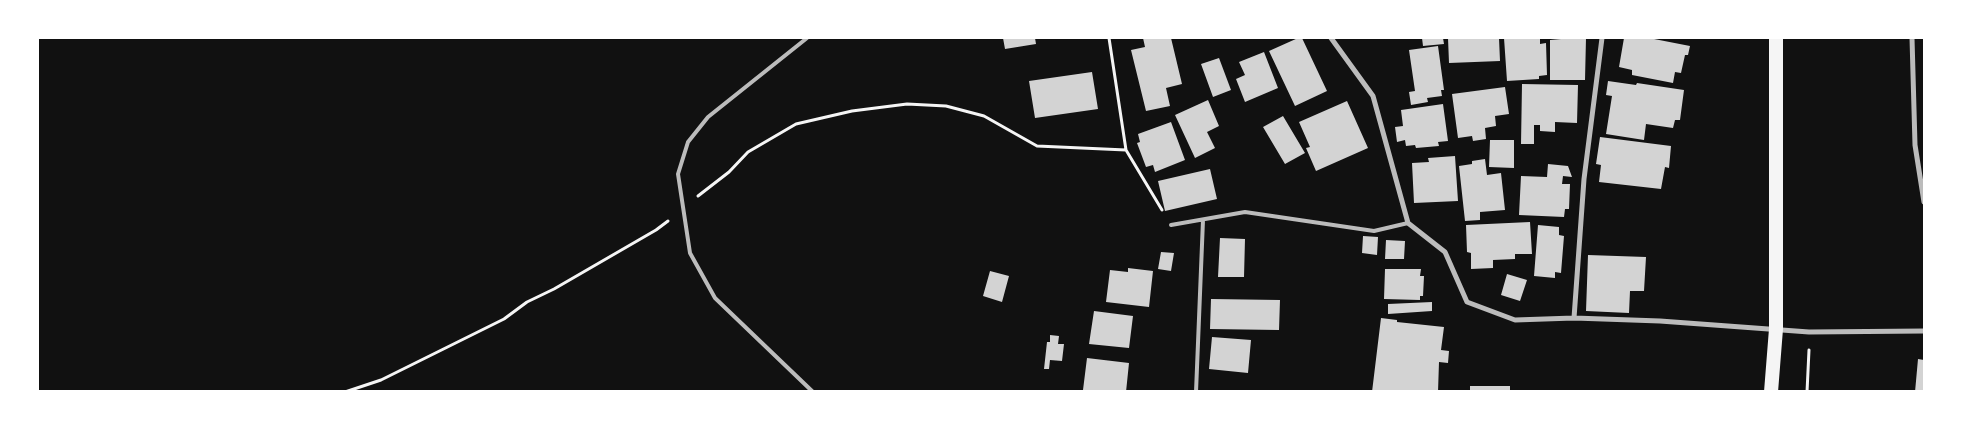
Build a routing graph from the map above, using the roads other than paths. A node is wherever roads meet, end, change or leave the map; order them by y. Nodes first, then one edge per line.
1 (807, 38) edge
2 (1331, 38) edge
3 (1602, 38) edge
4 (1776, 38) edge
5 (1912, 38) edge
6 (1924, 202) edge
7 (1203, 220) junction
8 (1408, 223) junction
9 (1171, 226) road end
10 (1574, 318) junction
11 (1776, 329) junction
12 (1924, 331) edge
13 (813, 392) edge
14 (1196, 392) edge
15 (1771, 392) edge

1 - 13 lane
2 - 8 street
3 - 10 street
4 - 11 highway
5 - 6 street
7 - 8 lane
7 - 9 lane
7 - 14 lane
8 - 10 street
10 - 11 street
11 - 12 street
11 - 15 highway

